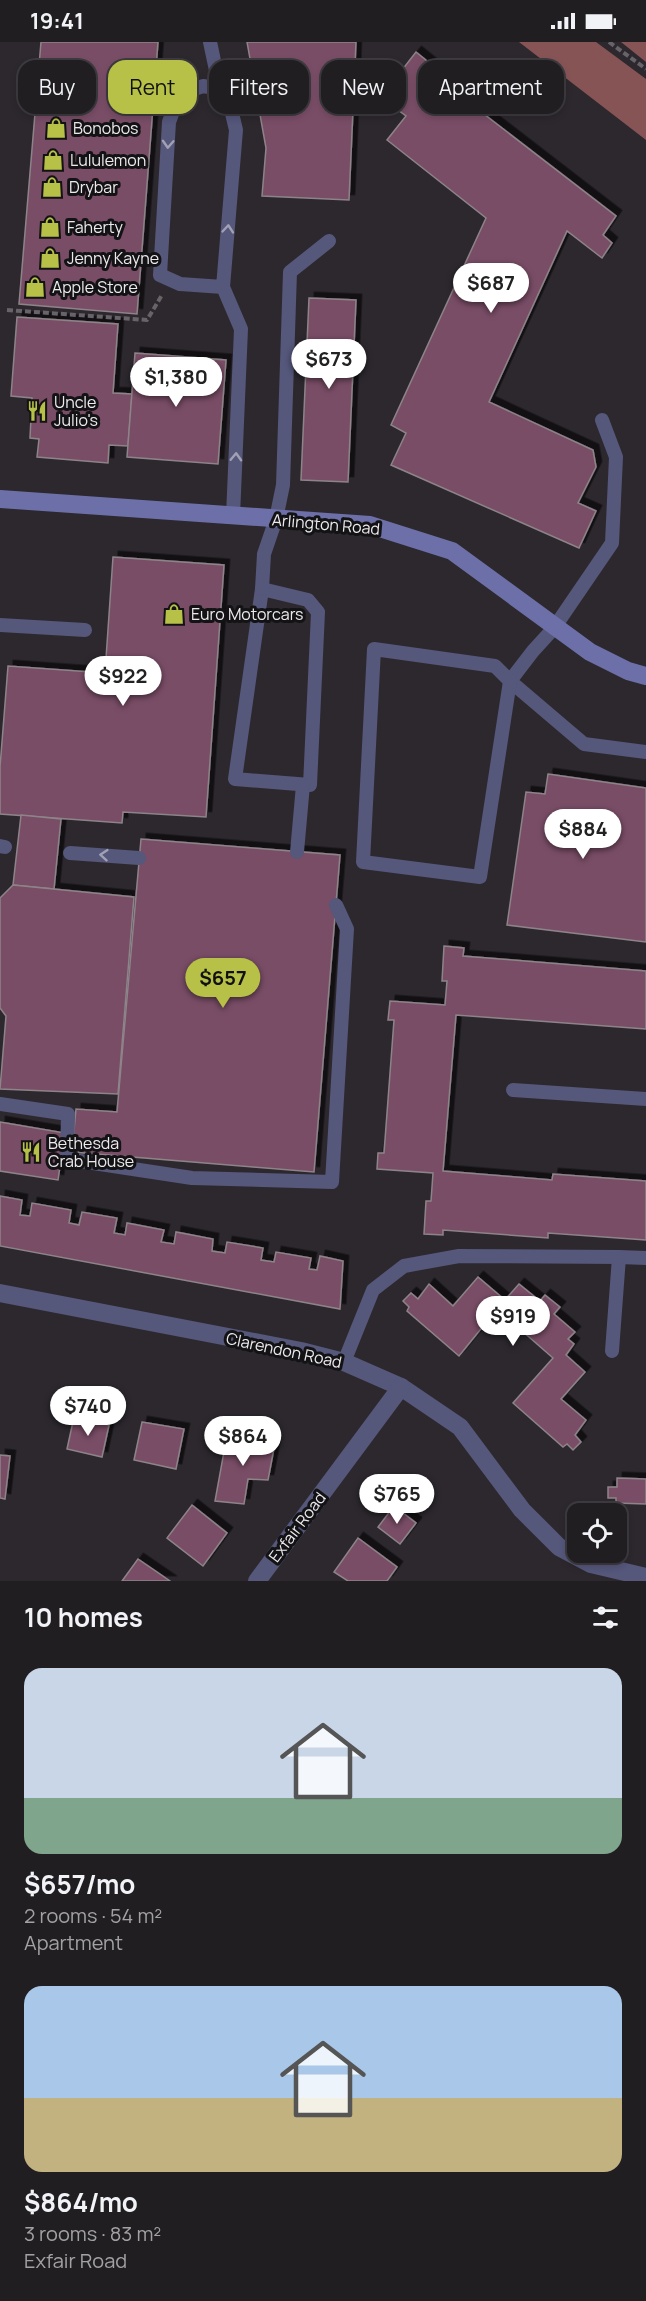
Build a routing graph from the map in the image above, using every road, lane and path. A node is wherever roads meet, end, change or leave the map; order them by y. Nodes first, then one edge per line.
1 (210, 42) edge
2 (609, 42) edge
3 (214, 60) edge
4 (646, 69) edge
5 (209, 87) edge
6 (232, 114) edge
7 (329, 241) dead end
8 (171, 280) junction
9 (223, 287) junction
10 (7, 310) dead end
11 (602, 420) dead end
12 (0, 499) edge
13 (233, 516) junction
14 (276, 519) junction
15 (262, 589) junction
16 (0, 625) edge
17 (554, 628) junction
18 (85, 630) dead end
19 (646, 676) edge
20 (510, 681) junction
21 (646, 752) edge
22 (303, 784) junction
23 (70, 852) dead end
24 (297, 852) dead end
25 (139, 858) dead end
26 (336, 905) dead end
27 (330, 974) dead end
28 (345, 976) junction
29 (513, 1090) dead end
30 (646, 1099) edge
31 (0, 1104) edge
32 (619, 1257) junction
33 (646, 1258) edge
34 (0, 1293) edge
35 (612, 1351) dead end
36 (344, 1362) junction
37 (401, 1387) junction
38 (641, 1577) edge
39 (257, 1581) edge

1 - 3 lane
2 - 4 path
5 -> 8 lane
9 -> 6 lane
7 - 14 lane
8 - 9 lane
8 - 10 path
13 -> 9 lane
11 - 17 lane
12 - 13 main road, Arlington Road
13 - 14 main road, Arlington Road
14 - 15 lane
14 - 17 main road, Arlington Road
15 - 22 lane
15 - 22 lane
16 - 18 lane
17 - 19 main road, Arlington Road
17 - 20 lane
20 - 20 lane
20 - 21 lane
22 - 24 lane
25 -> 23 lane
26 - 28 lane
27 - 28 lane
28 - 31 lane
29 - 30 lane
32 - 33 lane
32 - 35 lane
32 - 36 lane
34 - 36 street, Clarendon Road
36 - 37 street, Clarendon Road
37 - 38 street, Clarendon Road
37 - 39 street, Exfair Road

